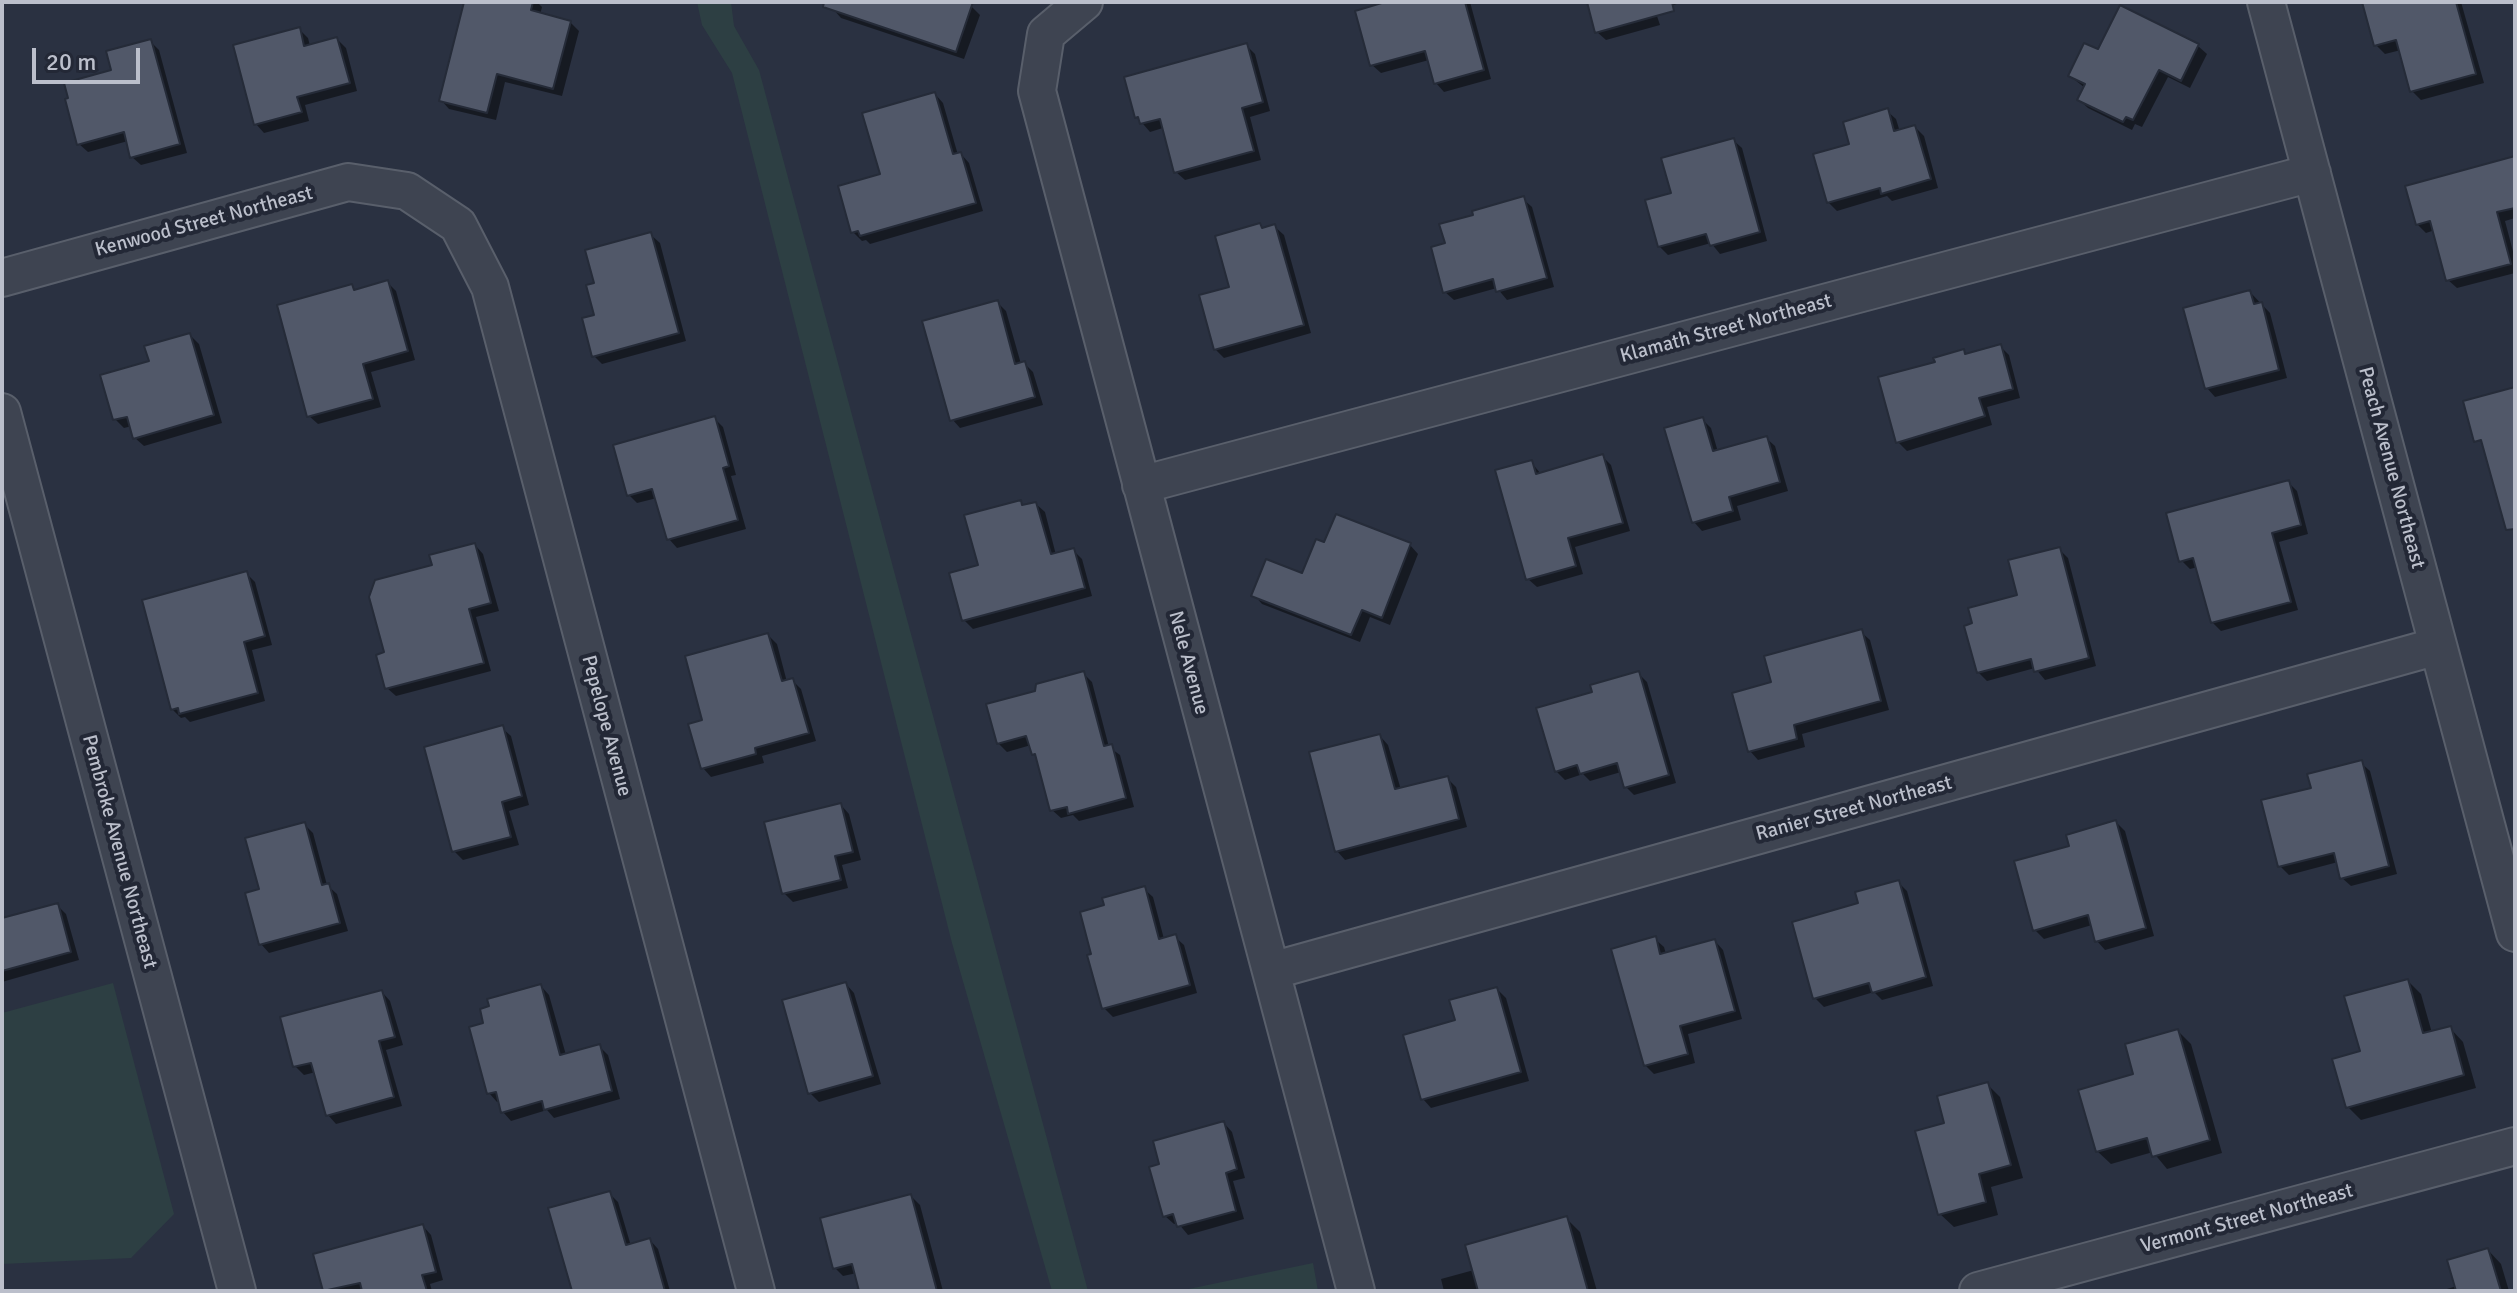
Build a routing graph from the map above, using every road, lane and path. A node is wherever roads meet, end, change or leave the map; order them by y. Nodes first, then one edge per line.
1 (1084, 2) edge
2 (2266, 2) edge
3 (2312, 173) junction
4 (407, 191) joint
5 (2, 278) edge
6 (2, 412) edge
7 (1141, 485) junction
8 (2438, 646) junction
9 (2515, 933) edge
10 (1271, 971) junction
11 (2515, 1146) edge
12 (237, 1291) edge
13 (756, 1291) edge
14 (1356, 1291) edge
15 (1978, 1291) edge

1 - 7 street, Nele Avenue
2 - 3 street, Peach Avenue Northeast
3 - 7 street, Klamath Street Northeast
3 - 8 street, Peach Avenue Northeast
4 - 5 street, Kenwood Street Northeast
4 - 13 street, Pepelope Avenue
6 - 12 street, Pembroke Avenue Northeast
7 - 10 street, Nele Avenue
8 - 9 street, Peach Avenue Northeast
8 - 10 street, Ranier Street Northeast
10 - 14 street, Nele Avenue
11 - 15 street, Vermont Street Northeast

